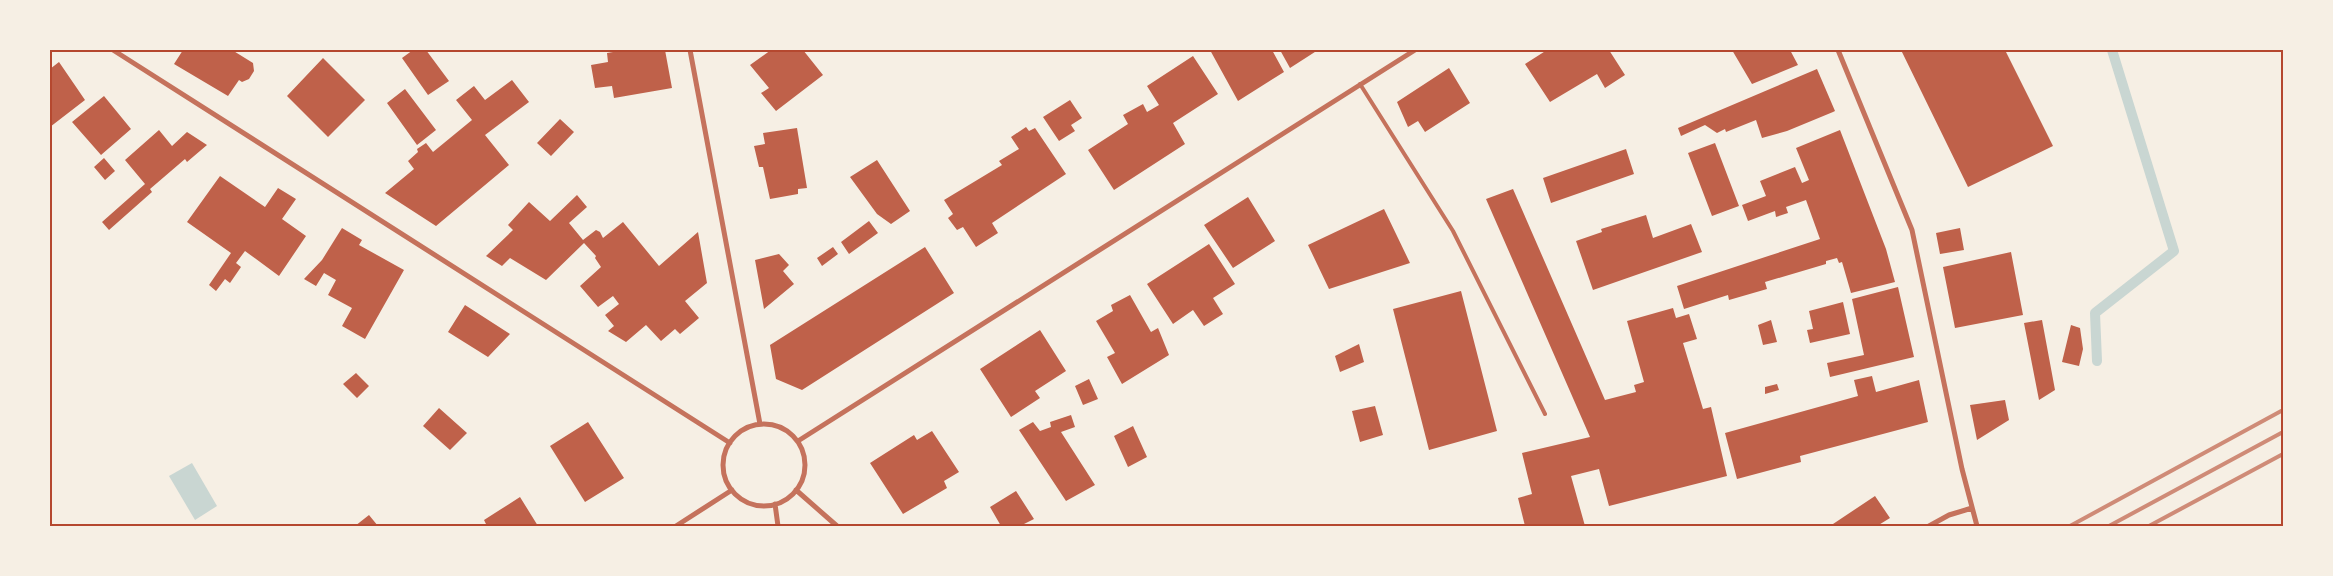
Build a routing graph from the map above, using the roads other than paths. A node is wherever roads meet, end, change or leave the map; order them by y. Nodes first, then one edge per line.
1 (113, 50) edge
2 (690, 50) edge
3 (1416, 50) edge
4 (1838, 50) edge
5 (1360, 84) junction
6 (1545, 414) dead end
7 (760, 424) junction
8 (798, 441) junction
9 (730, 443) junction
10 (732, 490) junction
11 (796, 490) junction
12 (774, 504) junction
13 (1972, 508) junction
14 (676, 526) edge
15 (778, 526) edge
16 (837, 526) edge
17 (1929, 526) edge
18 (1977, 526) edge

1 - 9 street
2 - 7 street
3 - 5 street
4 - 13 street
5 - 6 lane
5 - 8 street
7 - 8 street
7 - 9 street
8 - 11 street
9 - 10 street
10 - 12 street
10 - 14 street
11 - 12 street
11 - 16 street
12 - 15 street
13 - 17 street
13 - 18 street

